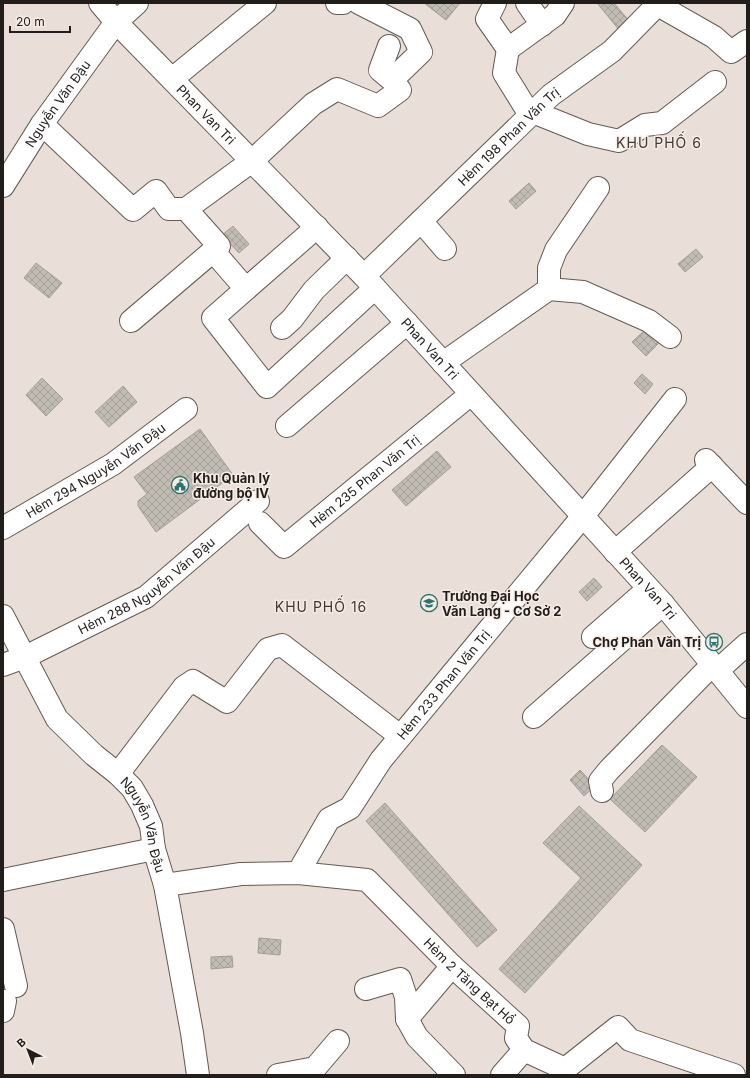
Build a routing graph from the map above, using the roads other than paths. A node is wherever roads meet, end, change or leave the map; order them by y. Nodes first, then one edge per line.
1 (100, 3) edge
2 (137, 3) edge
3 (264, 3) edge
4 (337, 3) edge
5 (343, 3) edge
6 (359, 3) edge
7 (495, 3) edge
8 (527, 3) edge
9 (563, 3) edge
10 (658, 4) edge
11 (116, 22) junction
12 (542, 25) junction
13 (747, 41) edge
14 (389, 46) dead end
15 (508, 49) junction
16 (172, 79) junction
17 (392, 80) junction
18 (715, 82) dead end
19 (532, 113) junction
20 (42, 124) junction
21 (252, 161) junction
22 (3, 186) edge
23 (598, 188) dead end
24 (186, 208) junction
25 (421, 221) junction
26 (317, 227) junction
27 (445, 249) dead end
28 (214, 252) junction
29 (347, 258) junction
30 (370, 282) junction
31 (549, 289) junction
32 (246, 290) junction
33 (131, 321) dead end
34 (407, 323) junction
35 (282, 328) dead end
36 (670, 337) dead end
37 (443, 363) junction
38 (471, 394) junction
39 (675, 399) dead end
40 (186, 409) dead end
41 (287, 426) dead end
42 (258, 501) dead end
43 (747, 503) edge
44 (583, 516) junction
45 (260, 523) dead end
46 (3, 528) edge
47 (615, 552) junction
48 (648, 589) junction
49 (663, 604) junction
50 (3, 616) edge
51 (593, 637) dead end
52 (747, 644) edge
53 (25, 657) junction
54 (3, 665) edge
55 (714, 668) junction
56 (746, 705) edge
57 (534, 717) dead end
58 (400, 736) junction
59 (118, 774) junction
60 (602, 791) dead end
61 (154, 850) junction
62 (298, 873) junction
63 (3, 880) edge
64 (165, 884) junction
65 (3, 929) edge
66 (452, 966) junction
67 (366, 989) dead end
68 (8, 1000) edge
69 (407, 1019) junction
70 (338, 1042) dead end
71 (524, 1050) junction
72 (198, 1075) edge
73 (278, 1075) edge
74 (454, 1075) edge
75 (502, 1075) edge
76 (734, 1075) edge

1 - 11 main road, Phan Van Tri
2 - 11 main road, Nguyễn Văn Đậu
3 - 16 main road
4 - 5 main road
6 - 17 main road
7 - 15 main road
8 - 12 main road
9 - 12 main road
10 - 13 main road
10 - 19 main road, Hẻm 198 Phan Văn Trị
11 - 16 main road, Phan Van Tri
11 - 20 main road, Nguyễn Văn Đậu
12 - 15 main road
14 - 17 main road
15 - 19 main road
16 - 21 main road, Phan Van Tri
17 - 21 main road
18 - 19 main road
19 - 25 main road, Hẻm 198 Phan Văn Trị
20 - 22 main road, Nguyễn Văn Đậu
20 - 24 main road
21 - 24 main road
21 - 26 main road, Phan Van Tri
23 - 31 main road
24 - 28 main road
25 - 27 main road
25 - 30 main road, Hẻm 198 Phan Văn Trị
26 - 29 main road, Phan Van Tri
26 - 32 main road
28 - 32 main road
28 - 33 main road
29 - 30 main road, Phan Van Tri
29 - 35 main road
30 - 32 main road, Hẻm 198 Phan Văn Trị
30 - 34 main road, Phan Van Tri
31 - 36 main road
31 - 37 main road
34 - 37 main road, Phan Van Tri
34 - 41 main road
37 - 38 main road, Phan Van Tri
38 - 44 main road, Phan Van Tri
38 - 45 main road, Hẻm 235 Phan Văn Trị
39 - 44 main road, Hẻm 233 Phan Văn Trị
40 - 46 main road, Hẻm 294 Nguyễn Văn Đậu
42 - 53 main road, Hẻm 288 Nguyễn Văn Đậu
43 - 47 main road
44 - 47 main road, Phan Van Tri
44 - 58 main road, Hẻm 233 Phan Văn Trị
47 - 48 main road, Phan Van Tri
48 - 49 main road, Phan Van Tri
48 - 51 main road
49 - 55 main road, Phan Van Tri
49 - 57 main road
50 - 53 main road, Nguyễn Văn Đậu
52 - 55 main road
53 - 54 main road, Hẻm 288 Nguyễn Văn Đậu
53 - 59 main road, Nguyễn Văn Đậu
55 - 56 main road, Phan Van Tri
55 - 60 main road
58 - 59 main road
58 - 62 main road, Hẻm 233 Phan Văn Trị
59 - 61 main road, Nguyễn Văn Đậu
61 - 63 main road
61 - 64 main road, Nguyễn Văn Đậu
62 - 64 main road, Hẻm 2 Tăng Bạt Hổ
62 - 66 main road, Hẻm 2 Tăng Bạt Hổ
64 - 72 main road, Nguyễn Văn Đậu
65 - 68 main road
66 - 69 main road
66 - 71 main road, Hẻm 2 Tăng Bạt Hổ
67 - 69 main road
69 - 74 main road
70 - 73 main road
71 - 75 main road
71 - 76 main road

